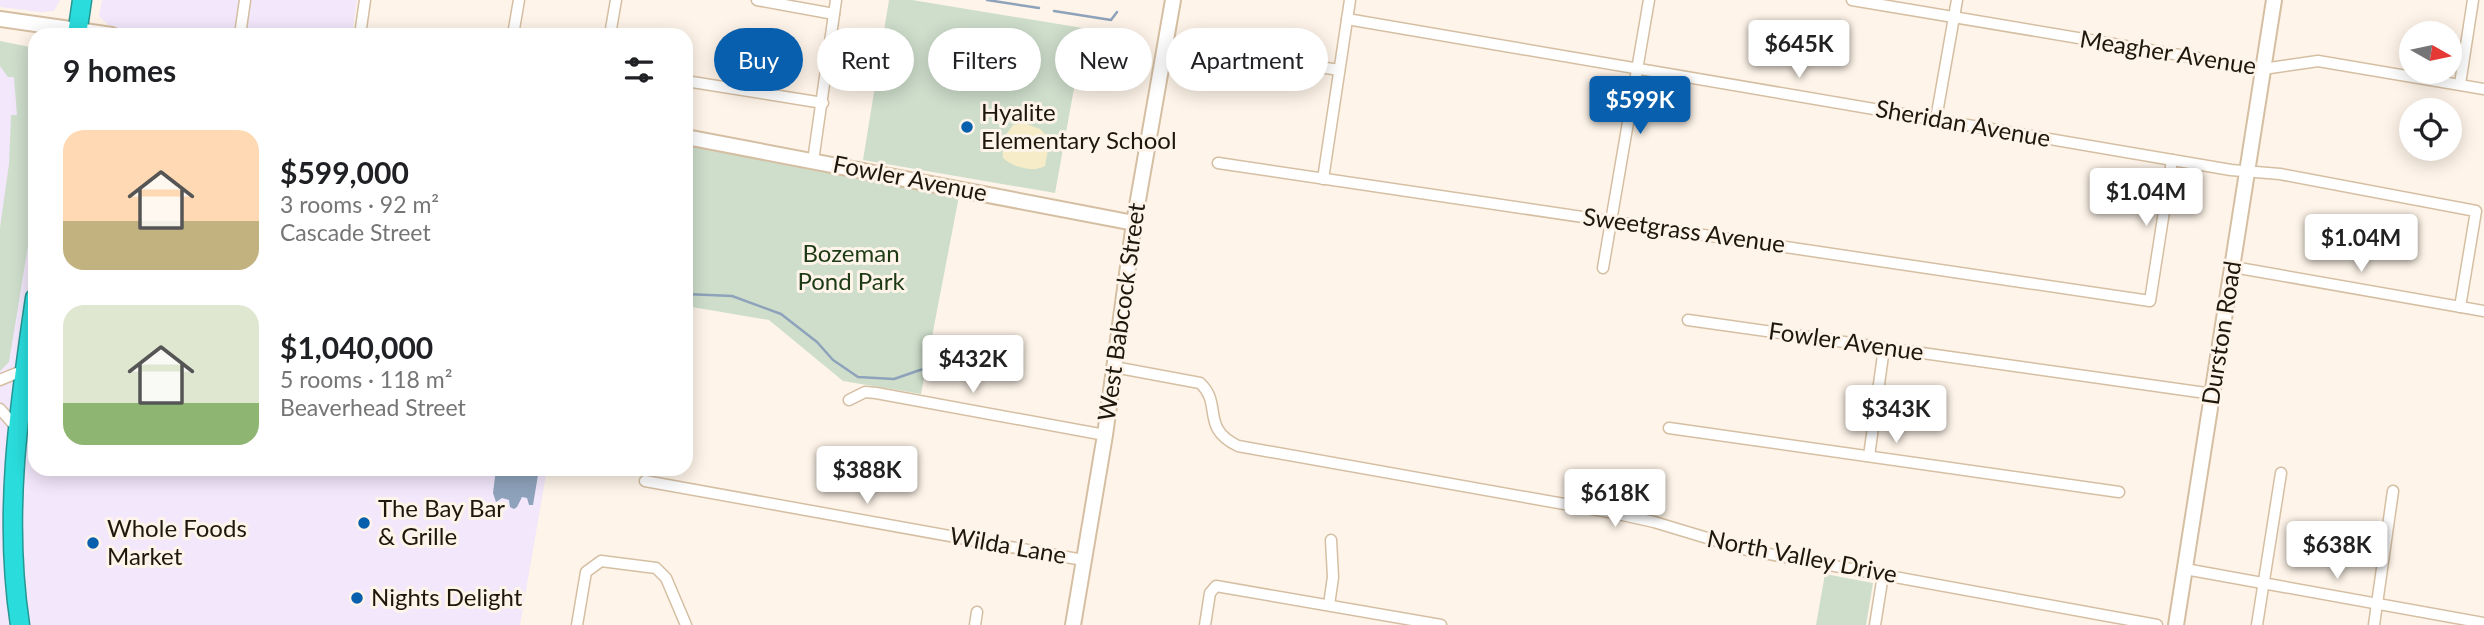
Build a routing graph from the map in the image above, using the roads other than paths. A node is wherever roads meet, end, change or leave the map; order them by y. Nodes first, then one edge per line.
1 (82, 0) edge
2 (245, 0) edge
3 (365, 0) edge
4 (519, 0) edge
5 (616, 0) edge
6 (757, 0) edge
7 (836, 0) edge
8 (1173, 0) edge
9 (1350, 0) edge
10 (1649, 0) edge
11 (1852, 0) edge
12 (1957, 0) edge
13 (2274, 0) edge
14 (2473, 0) edge
15 (834, 13) junction
16 (1955, 18) junction
17 (0, 19) edge
18 (1348, 19) junction
19 (53, 28) edge
20 (78, 28) edge
21 (241, 28) edge
22 (361, 28) edge
23 (514, 28) edge
24 (611, 28) edge
25 (1168, 28) edge
26 (1166, 43) edge
27 (1636, 68) junction
28 (1328, 69) edge
29 (2263, 69) junction
30 (1339, 71) junction
31 (2462, 71) edge
32 (2399, 74) edge
33 (693, 82) edge
34 (2460, 84) edge
35 (2484, 89) edge
36 (823, 103) junction
37 (1936, 119) junction
38 (693, 138) edge
39 (813, 160) junction
40 (2172, 160) junction
41 (1218, 163) dead end
42 (2247, 172) junction
43 (1323, 179) junction
44 (1611, 221) junction
45 (1134, 223) junction
46 (2233, 267) junction
47 (1603, 268) dead end
48 (2460, 307) junction
49 (2484, 312) edge
50 (1688, 320) dead end
51 (28, 344) edge
52 (1884, 348) junction
53 (1114, 367) junction
54 (24, 370) junction
55 (0, 380) edge
56 (2213, 394) junction
57 (849, 400) dead end
58 (0, 409) edge
59 (16, 427) junction
60 (1669, 428) dead end
61 (1105, 435) junction
62 (1868, 456) junction
63 (2281, 473) dead end
64 (645, 481) dead end
65 (2393, 491) dead end
66 (2119, 492) dead end
67 (1331, 540) dead end
68 (1083, 560) junction
69 (2185, 569) junction
70 (1883, 575) junction
71 (2263, 583) junction
72 (2377, 604) junction
73 (1329, 606) junction
74 (977, 612) dead end
75 (2484, 623) edge
76 (20, 625) edge
77 (577, 625) edge
78 (686, 625) edge
79 (975, 625) edge
80 (1073, 625) edge
81 (1205, 625) edge
82 (1441, 625) edge
83 (1875, 625) edge
84 (2157, 625) edge
85 (2176, 625) edge
86 (2257, 625) edge
87 (2374, 625) edge

1 - 20 highway
2 - 21 street
3 - 22 street
4 - 23 street
5 - 24 street
6 - 15 street
7 - 15 street
8 - 25 street, West Babcock Street
9 - 18 street
10 - 27 street
11 - 16 street, Meagher Avenue
12 - 16 street
13 - 29 street, Durston Road
14 - 31 street
15 - 36 street
16 - 29 street, Meagher Avenue
16 - 37 street
17 - 19 street
18 - 27 street, Sheridan Avenue
18 - 30 street
26 - 45 street, West Babcock Street
27 - 37 street, Sheridan Avenue
27 - 44 street
28 - 30 street
29 - 32 street, Meagher Avenue
29 - 42 street, Durston Road
30 - 43 street
33 - 36 street
34 - 35 street, Meagher Avenue
36 - 39 street
37 - 40 street, Sheridan Avenue
38 - 39 street, Fowler Avenue
39 - 45 street, Fowler Avenue
40 - 42 street, Sheridan Avenue
40 - 44 street, Sweetgrass Avenue
41 - 43 street, Sweetgrass Avenue
42 - 46 street, Durston Road
42 - 48 street, Sheridan Avenue
43 - 44 street, Sweetgrass Avenue
44 - 47 street
45 - 53 street, West Babcock Street
46 - 48 street
46 - 56 street, Durston Road
48 - 49 street
50 - 52 street, Fowler Avenue
51 - 54 highway
52 - 56 street, Fowler Avenue
52 - 62 street
53 - 61 street, West Babcock Street
53 - 70 street, North Valley Drive
54 - 55 street
54 - 59 highway
56 - 69 street, Durston Road
57 - 61 street
58 - 59 street
59 - 76 highway
60 - 62 street
61 - 68 street, West Babcock Street
62 - 66 street
63 - 71 street
64 - 68 street, Wilda Lane
65 - 72 street
67 - 73 street
68 - 80 street, West Babcock Street
69 - 71 street
69 - 85 street, Durston Road
70 - 83 street
70 - 84 street, North Valley Drive
71 - 72 street
71 - 86 street
72 - 75 street
72 - 87 street
73 - 81 street
73 - 82 street
74 - 79 street
77 - 78 street

